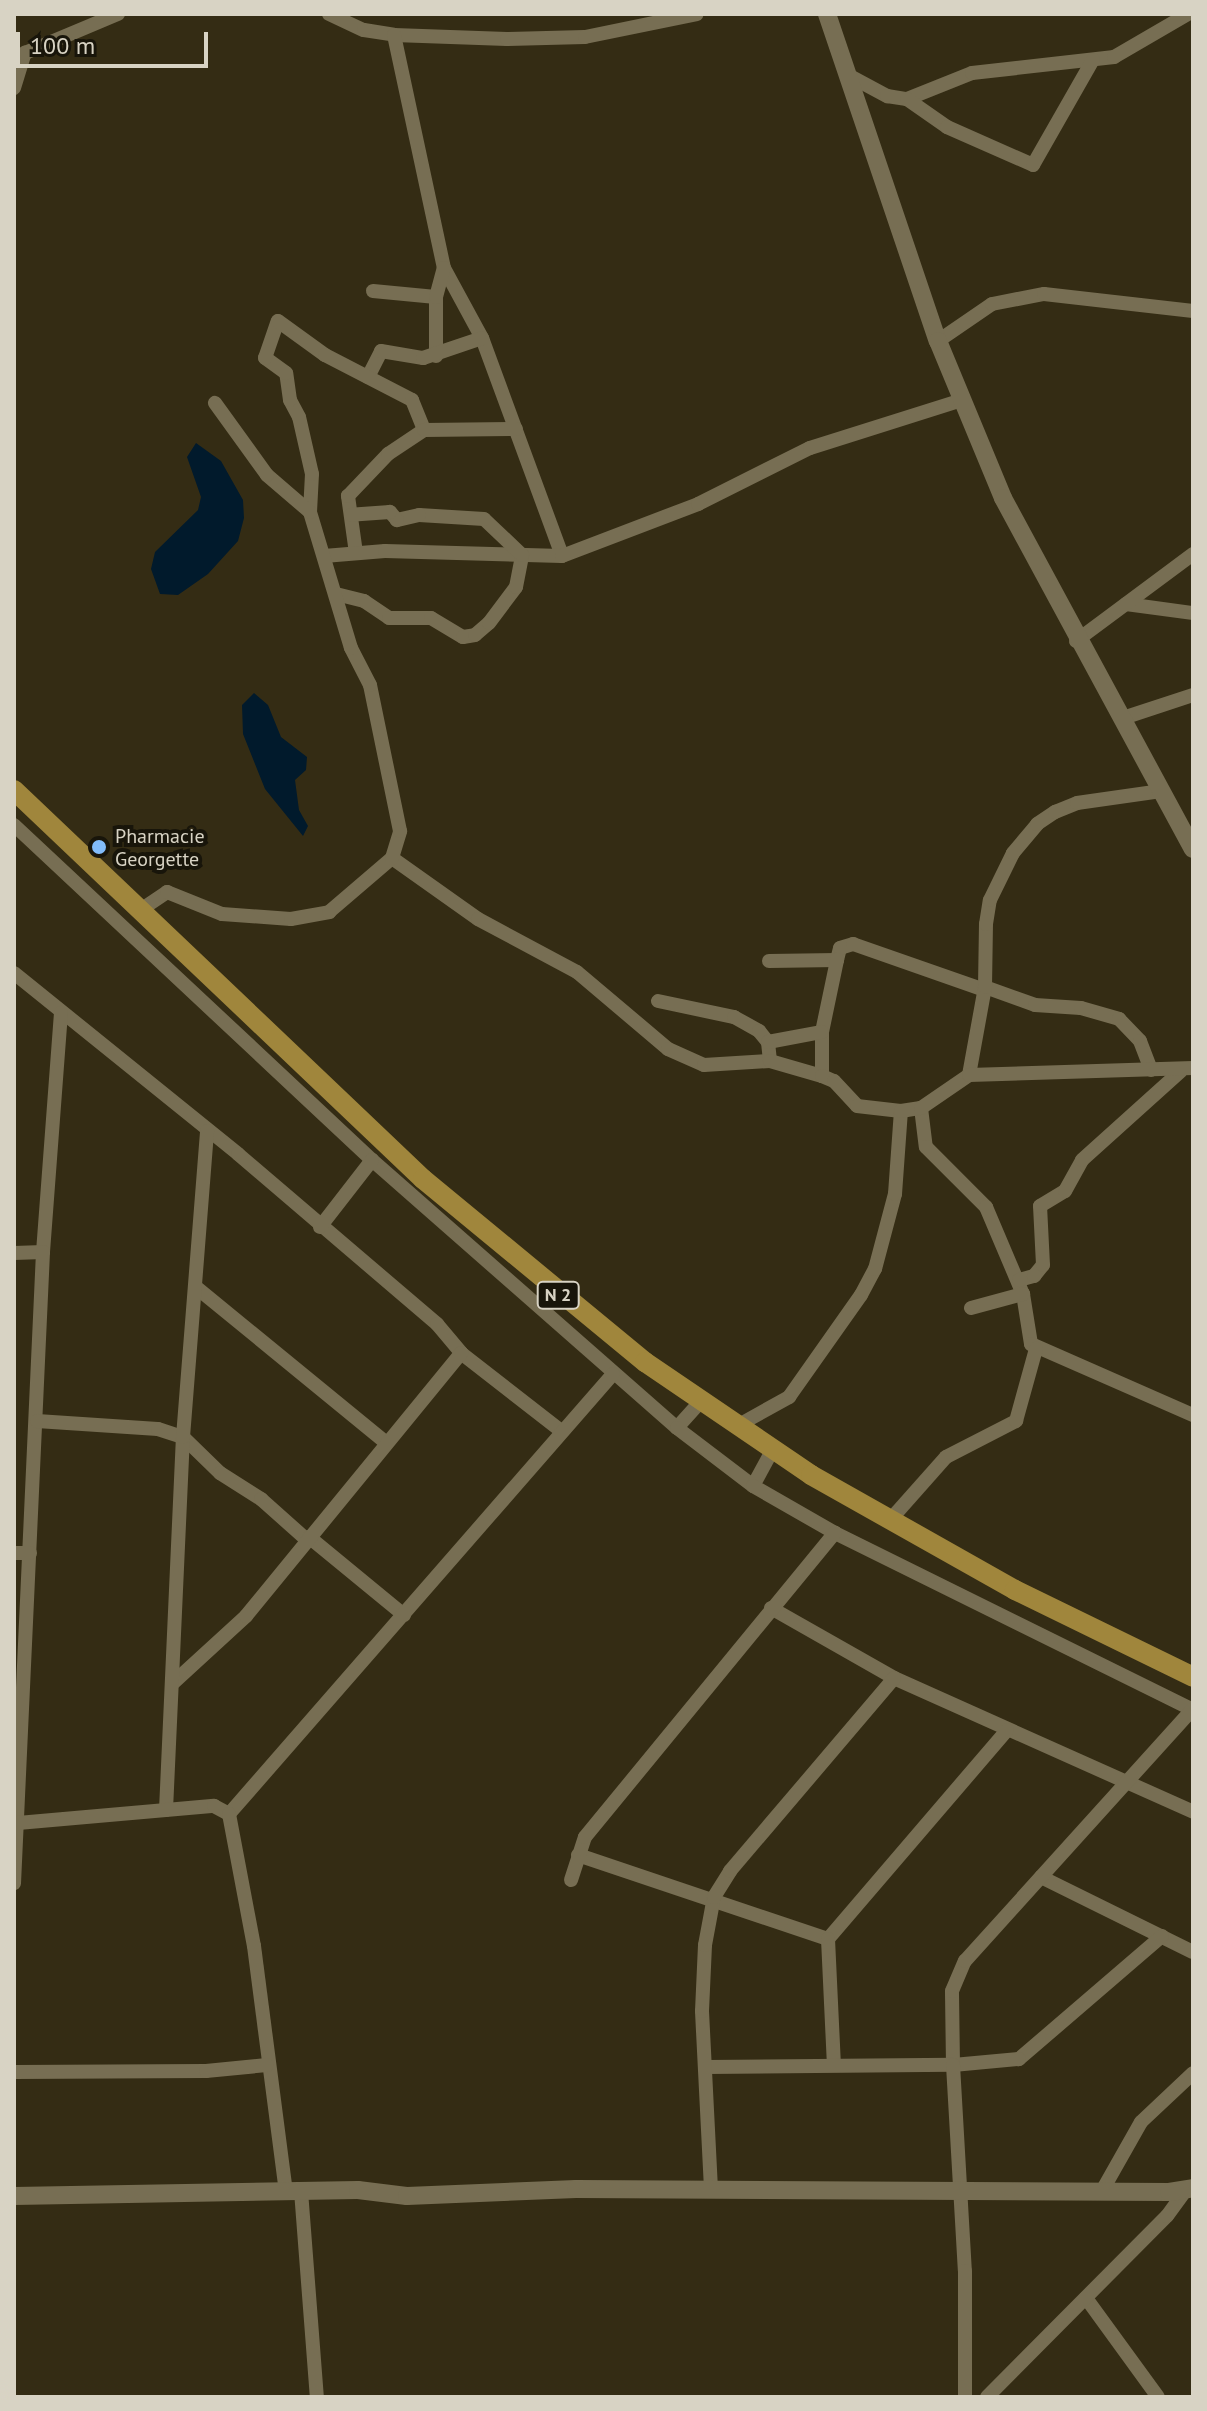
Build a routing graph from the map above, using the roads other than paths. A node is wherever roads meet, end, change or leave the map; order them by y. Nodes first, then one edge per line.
1 (118, 14) edge
2 (329, 14) edge
3 (697, 14) edge
4 (827, 14) edge
5 (1188, 14) edge
6 (394, 35) junction
7 (20, 53) edge
8 (1093, 60) junction
9 (846, 74) junction
10 (14, 88) edge
11 (907, 99) junction
12 (444, 268) junction
13 (373, 291) dead end
14 (436, 297) junction
15 (1193, 311) edge
16 (482, 338) junction
17 (938, 341) junction
18 (436, 356) junction
19 (368, 377) junction
20 (962, 400) junction
21 (215, 403) dead end
22 (516, 429) junction
23 (424, 430) junction
24 (310, 512) junction
25 (351, 515) junction
26 (356, 553) junction
27 (1193, 554) edge
28 (522, 555) junction
29 (324, 556) junction
30 (562, 556) junction
31 (336, 594) junction
32 (1126, 604) junction
33 (1193, 613) edge
34 (1076, 641) junction
35 (1193, 695) edge
36 (1123, 718) junction
37 (14, 790) edge
38 (1161, 791) junction
39 (14, 825) edge
40 (1193, 849) edge
41 (392, 858) junction
42 (139, 911) junction
43 (837, 960) junction
44 (769, 961) dead end
45 (14, 973) edge
46 (984, 988) junction
47 (658, 1001) dead end
48 (61, 1013) junction
49 (822, 1032) junction
50 (768, 1042) junction
51 (770, 1061) junction
52 (1187, 1069) edge
53 (1151, 1070) junction
54 (969, 1075) junction
55 (822, 1076) junction
56 (921, 1108) junction
57 (901, 1111) junction
58 (207, 1131) junction
59 (372, 1160) junction
60 (320, 1227) junction
61 (43, 1252) junction
62 (14, 1253) edge
63 (1021, 1287) junction
64 (197, 1288) junction
65 (971, 1308) dead end
66 (1036, 1349) junction
67 (461, 1353) junction
68 (613, 1374) junction
69 (701, 1401) junction
70 (1193, 1415) edge
71 (37, 1421) junction
72 (737, 1426) junction
73 (677, 1428) junction
74 (560, 1430) junction
75 (183, 1437) junction
76 (384, 1441) junction
77 (773, 1449) junction
78 (753, 1486) junction
79 (891, 1519) junction
80 (835, 1533) junction
81 (308, 1538) junction
82 (14, 1553) edge
83 (30, 1553) junction
84 (771, 1608) junction
85 (404, 1615) junction
86 (1193, 1677) edge
87 (894, 1678) junction
88 (173, 1683) junction
89 (1192, 1710) edge
90 (1007, 1730) junction
91 (1128, 1783) junction
92 (166, 1810) junction
93 (1193, 1812) edge
94 (229, 1814) junction
95 (18, 1823) junction
96 (578, 1855) junction
97 (1041, 1877) junction
98 (571, 1880) dead end
99 (14, 1883) edge
100 (714, 1897) junction
101 (1162, 1936) junction
102 (828, 1939) junction
103 (1193, 1952) edge
104 (834, 2064) junction
105 (267, 2065) junction
106 (953, 2065) junction
107 (707, 2067) junction
108 (14, 2072) edge
109 (1193, 2073) edge
110 (711, 2189) junction
111 (1190, 2189) edge
112 (293, 2191) junction
113 (1102, 2191) junction
114 (960, 2192) junction
115 (14, 2196) edge
116 (1086, 2298) junction
117 (317, 2397) edge
118 (965, 2397) edge
119 (987, 2397) edge
120 (1158, 2397) edge

1 - 7 street
2 - 6 street
3 - 6 street
4 - 9 street
5 - 8 street
6 - 12 street
7 - 10 street
8 - 11 street
8 - 11 street
9 - 11 street
9 - 17 street
12 - 14 street
12 - 16 street
13 - 14 street
14 - 18 street
15 - 17 street
16 - 18 street
16 - 22 street
17 - 20 street
18 - 19 street
19 - 23 street
19 - 24 street
20 - 30 street
20 - 34 street
21 - 24 street
22 - 23 street
22 - 30 street
23 - 25 street
24 - 29 street
25 - 26 street
25 - 28 street
26 - 28 street
26 - 29 street
27 - 32 street
28 - 30 street
28 - 31 street
29 - 31 street
31 - 41 street
32 - 33 street
32 - 34 street
34 - 36 street
35 - 36 street
36 - 38 street
37 - 42 main road, N 2
38 - 40 street
38 - 46 street
39 - 59 street
41 - 42 street
41 - 51 street
42 - 69 main road, N 2
43 - 44 street
43 - 46 street
43 - 49 street
45 - 48 street
46 - 53 street
46 - 54 street
47 - 50 street
48 - 58 street
48 - 61 street
49 - 50 street
49 - 55 street
50 - 51 street
51 - 55 street
52 - 53 street
52 - 63 street
53 - 54 street
54 - 56 street
55 - 57 street
56 - 57 street
56 - 63 street
57 - 72 street
58 - 60 street
58 - 64 street
59 - 60 street
59 - 68 street
60 - 67 street
61 - 62 street
61 - 71 street
63 - 65 street
63 - 66 street
64 - 75 street
64 - 76 street
66 - 70 street
66 - 79 street
67 - 74 street
67 - 76 street
68 - 73 street
68 - 74 street
69 - 72 main road, N 2
69 - 73 street
71 - 75 street
71 - 83 street
72 - 77 main road, N 2
73 - 78 street
74 - 85 street
75 - 81 street
75 - 88 street
76 - 81 street
77 - 78 street
77 - 79 main road, N 2
78 - 80 street
79 - 86 main road, N 2
80 - 84 street
80 - 89 street
81 - 85 street
81 - 88 street
82 - 83 street
83 - 95 street
84 - 87 street
84 - 96 street
85 - 94 street
87 - 90 street
87 - 100 street
88 - 92 street
89 - 91 street
90 - 91 street
90 - 102 street
91 - 93 street
91 - 97 street
92 - 94 street
92 - 95 street
94 - 105 street
95 - 99 street
96 - 98 street
96 - 100 street
97 - 101 street
97 - 106 street
100 - 102 street
100 - 107 street
101 - 103 street
101 - 106 street
102 - 104 street
104 - 106 street
104 - 107 street
105 - 108 street
105 - 112 street
106 - 114 street
107 - 110 street
109 - 113 street
110 - 112 street
110 - 114 street
111 - 113 street
111 - 116 street
112 - 115 street
112 - 117 street
113 - 114 street
114 - 118 street
116 - 119 street
116 - 120 street

